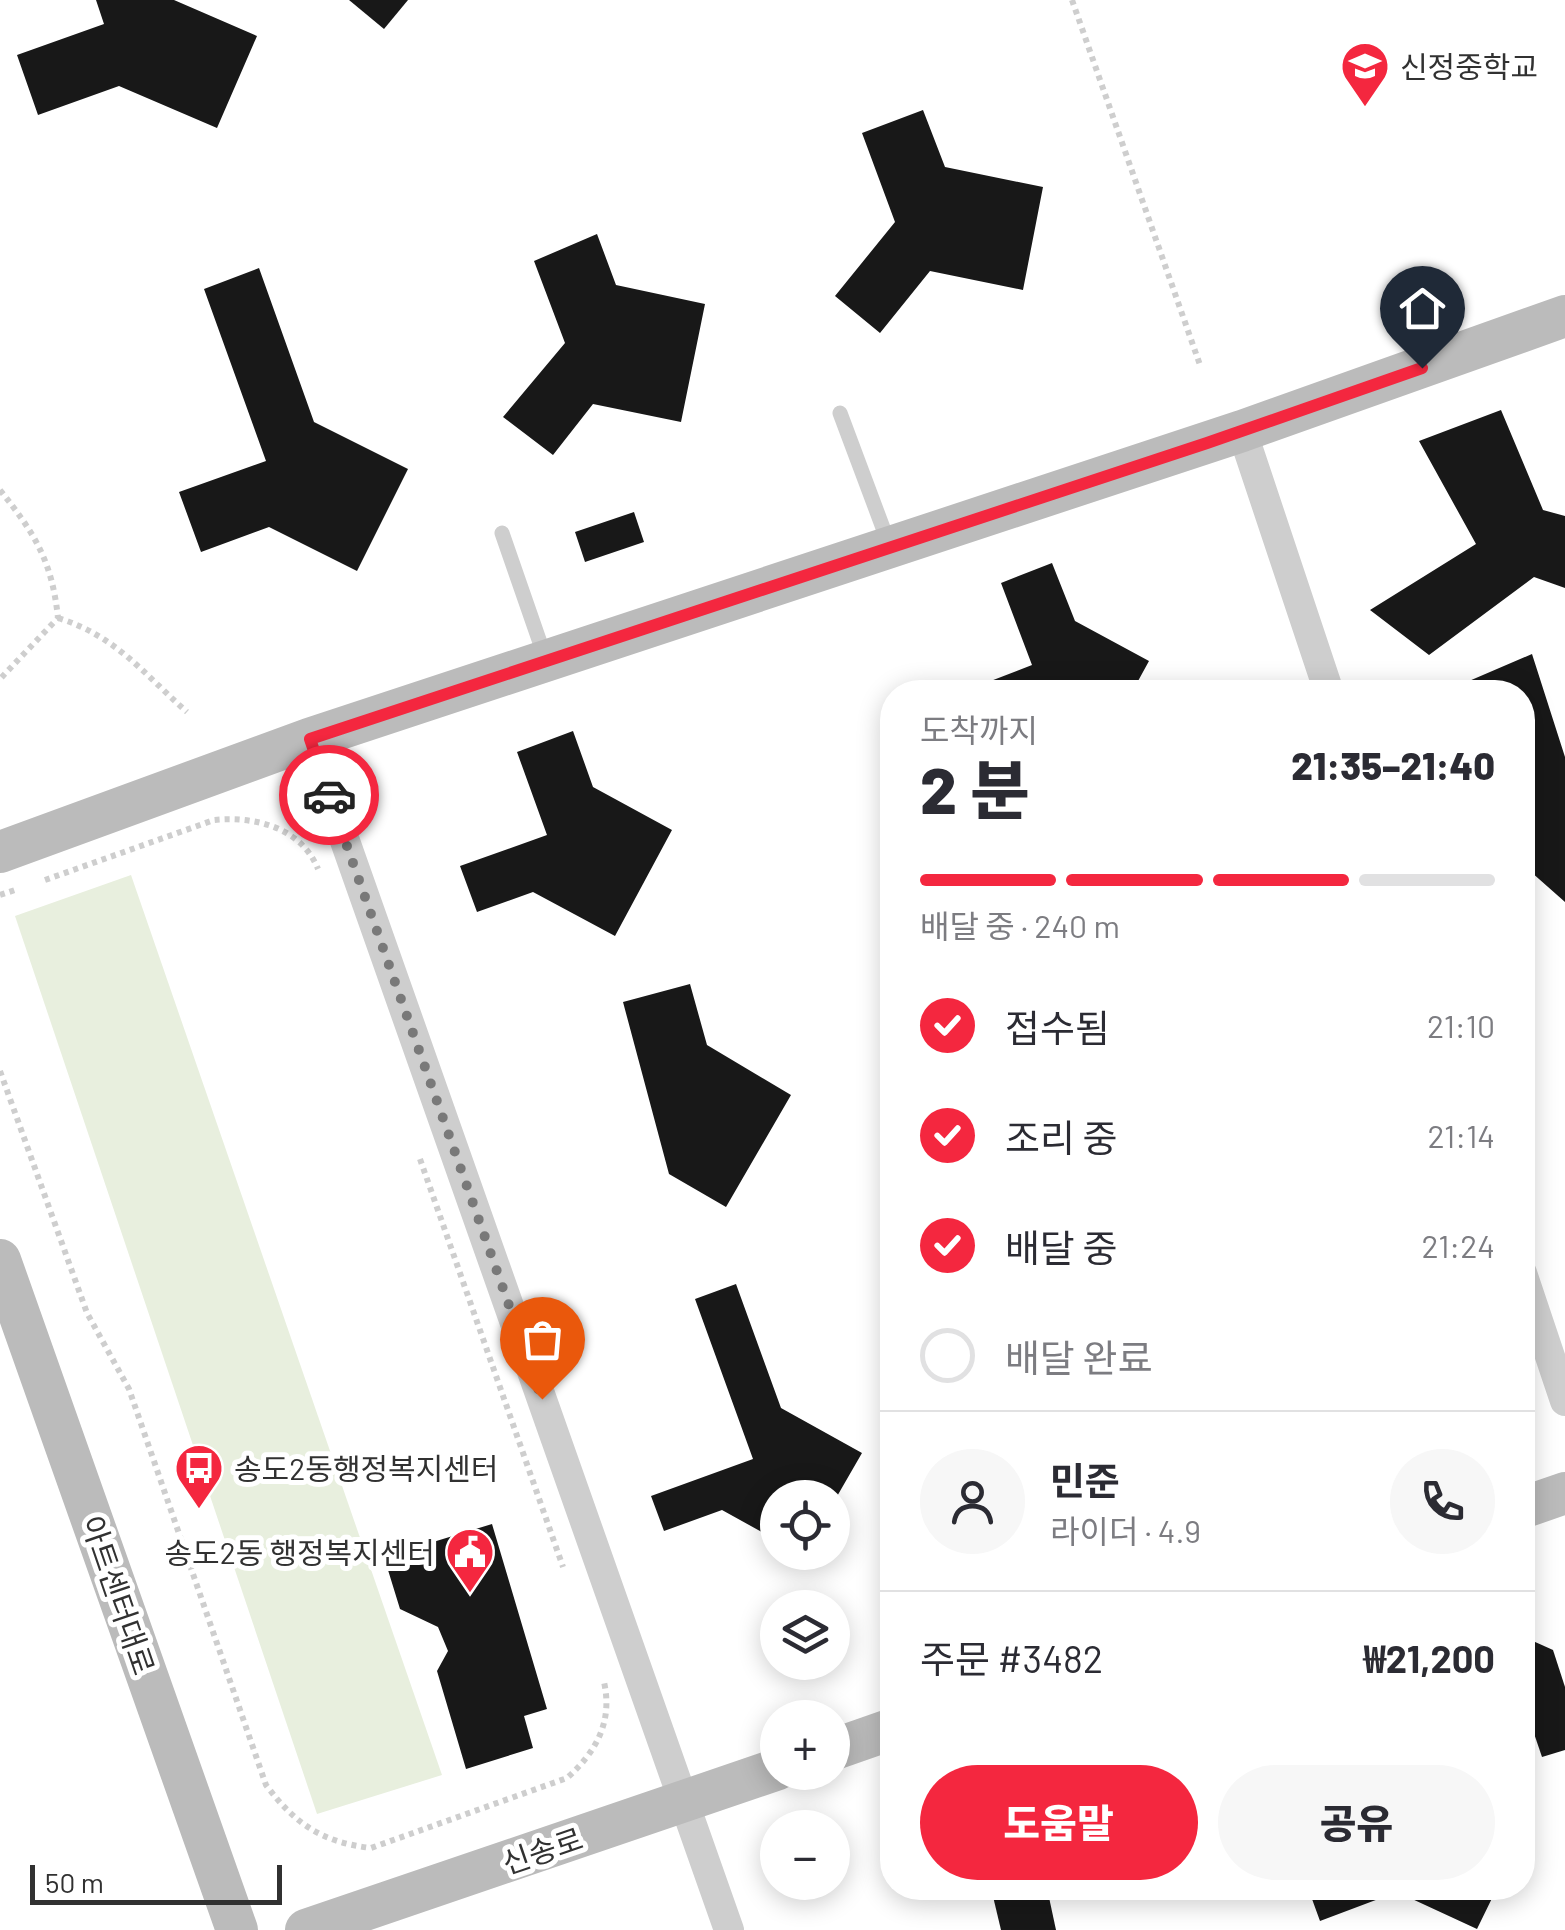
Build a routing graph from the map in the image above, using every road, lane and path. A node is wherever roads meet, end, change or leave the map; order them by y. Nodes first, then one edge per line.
1 (1072, 0) edge
2 (1565, 316) edge
3 (1200, 364) dead end
4 (840, 413) dead end
5 (1242, 431) junction
6 (0, 490) edge
7 (502, 533) dead end
8 (890, 547) junction
9 (58, 618) junction
10 (546, 661) junction
11 (0, 679) edge
12 (1325, 680) edge
13 (188, 712) dead end
14 (310, 739) junction
15 (9, 871) edge
16 (319, 872) dead end
17 (36, 883) dead end
18 (0, 896) edge
19 (0, 1071) edge
20 (415, 1146) dead end
21 (0, 1260) edge
22 (1535, 1312) edge
23 (1565, 1401) edge
24 (1565, 1493) edge
25 (1535, 1503) edge
26 (566, 1575) dead end
27 (600, 1668) dead end
28 (880, 1733) edge
29 (850, 1744) edge
30 (760, 1775) edge
31 (685, 1802) junction
32 (237, 1930) edge
33 (306, 1930) edge
34 (729, 1930) edge

1 - 3 path
2 - 5 street
4 - 8 lane
5 - 8 street
5 - 12 street
6 - 9 path
7 - 10 lane
8 - 10 street
9 - 11 path
9 - 13 path
10 - 14 street
14 - 15 street
14 - 31 street
15 - 18 path
16 - 17 path
19 - 27 path
20 - 26 path
21 - 32 street, 아트센터대로
22 - 23 street
24 - 25 street
28 - 29 street
30 - 31 street, 신송로
31 - 33 street, 신송로
31 - 34 street

